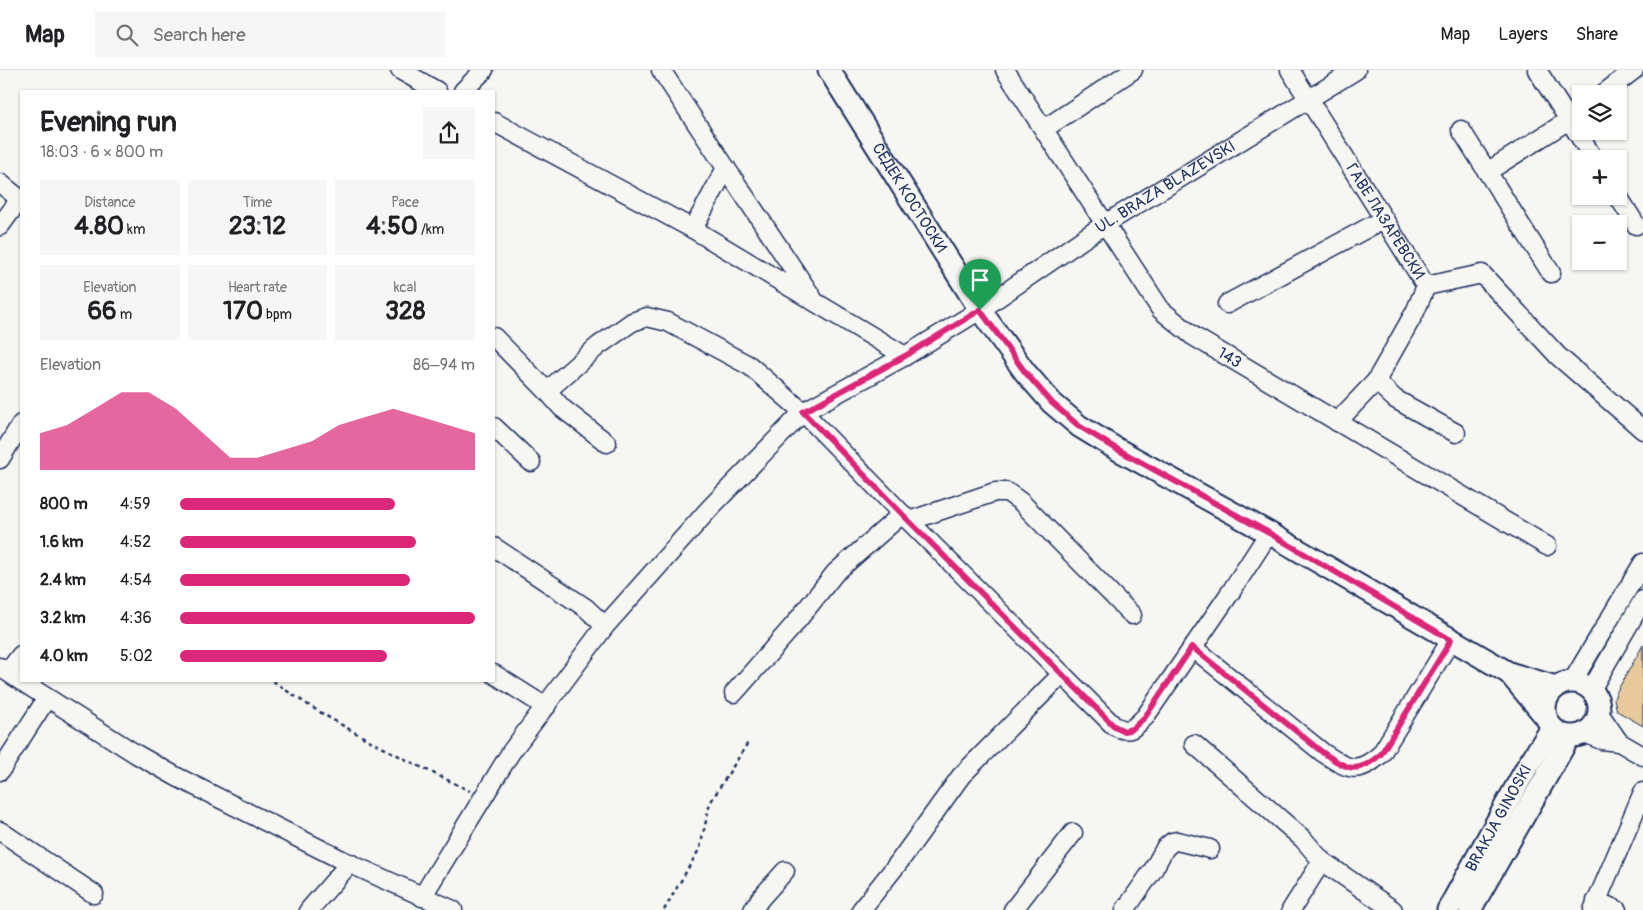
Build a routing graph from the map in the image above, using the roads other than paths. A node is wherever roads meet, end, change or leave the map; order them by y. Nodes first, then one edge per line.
1 (400, 70) edge
2 (484, 70) edge
3 (661, 70) edge
4 (829, 70) edge
5 (1005, 70) edge
6 (1290, 70) edge
7 (1356, 70) edge
8 (1537, 70) edge
9 (1634, 70) edge
10 (1131, 71) edge
11 (1615, 85) edge
12 (436, 90) edge
13 (465, 90) edge
14 (1308, 98) junction
15 (1572, 111) edge
16 (1572, 117) edge
17 (495, 123) edge
18 (1044, 129) junction
19 (1461, 130) dead end
20 (726, 168) junction
21 (1487, 172) junction
22 (0, 183) edge
23 (20, 198) edge
24 (20, 200) edge
25 (1624, 205) edge
26 (1384, 219) junction
27 (1105, 224) junction
28 (1636, 225) dead end
29 (0, 226) edge
30 (693, 229) junction
31 (787, 262) junction
32 (1551, 273) dead end
33 (770, 276) junction
34 (1426, 286) junction
35 (816, 303) junction
36 (1227, 304) dead end
37 (980, 310) junction
38 (495, 338) edge
39 (905, 356) junction
40 (1376, 382) junction
41 (547, 391) junction
42 (803, 412) junction
43 (1337, 422) junction
44 (20, 426) edge
45 (495, 428) edge
46 (1643, 430) edge
47 (1456, 433) dead end
48 (607, 443) dead end
49 (0, 458) edge
50 (531, 462) dead end
51 (905, 517) junction
52 (1269, 533) junction
53 (1547, 546) dead end
54 (495, 548) edge
55 (1643, 563) edge
56 (1643, 600) edge
57 (1132, 615) dead end
58 (605, 626) junction
59 (1451, 640) junction
60 (1192, 647) junction
61 (20, 658) edge
62 (1509, 673) junction
63 (1062, 674) junction
64 (495, 675) edge
65 (13, 676) edge
66 (22, 682) edge
67 (1573, 686) junction
68 (734, 693) dead end
69 (47, 698) junction
70 (546, 707) junction
71 (1599, 713) junction
72 (1563, 728) junction
73 (1619, 742) junction
74 (1194, 744) dead end
75 (1640, 748) edge
76 (0, 771) edge
77 (1643, 792) edge
78 (0, 830) edge
79 (1073, 833) dead end
80 (1210, 850) dead end
81 (1322, 861) junction
82 (350, 863) junction
83 (785, 871) dead end
84 (94, 894) dead end
85 (422, 896) junction
86 (1594, 905) edge
87 (309, 910) edge
88 (453, 910) edge
89 (753, 910) edge
90 (861, 910) edge
91 (1014, 910) edge
92 (1124, 910) edge
93 (1291, 910) edge
94 (1393, 910) edge
95 (1448, 910) edge
96 (1470, 910) edge
97 (1617, 910) edge

1 - 12 street
2 - 13 street
3 - 20 street
4 - 37 main road, СЕДЕК КОСТОСКИ
5 - 18 street, 143
6 - 14 street, ГАВЕ ЛАЗАРЕВСКИ
7 - 14 street, UL. BRAZA BLAZEVSKI
8 - 15 street
9 - 11 street
10 - 18 street
14 - 26 street, ГАВЕ ЛАЗАРЕВСКИ
14 - 27 street, UL. BRAZA BLAZEVSKI
16 - 21 street
17 - 30 street
18 - 27 street, 143
19 - 21 street
20 - 30 street
20 - 31 street
21 - 32 street
22 - 23 street
24 - 29 street
25 - 28 street
26 - 34 street, ГАВЕ ЛАЗАРЕВСКИ
26 - 36 street
27 - 37 street, UL. BRAZA BLAZEVSKI
27 - 43 street, 143
30 - 33 street
31 - 33 street
31 - 35 street
33 - 35 street
34 - 40 street, ГАВЕ ЛАЗАРЕВСКИ
34 - 46 street
35 - 39 street
37 - 39 street, UL. BRAZA BLAZEVSKI
37 - 52 main road, СЕДЕК КОСТОСКИ
38 - 41 street
39 - 42 street, UL. BRAZA BLAZEVSKI
40 - 43 street, ГАВЕ ЛАЗАРЕВСКИ
40 - 47 street
41 - 42 street
41 - 48 street
42 - 51 street
42 - 58 street, UL. BRAZA BLAZEVSKI
43 - 53 street, 143
44 - 49 street
45 - 50 street
51 - 57 street
51 - 63 street
51 - 68 street
52 - 59 main road, СЕДЕК КОСТОСКИ
52 - 60 street
54 - 58 street
55 - 67 street, BRAKJA GINOSKI
56 - 67 street, BRAKJA GINOSKI
58 - 70 street, UL. BRAZA BLAZEVSKI
59 - 60 street
59 - 62 main road, СЕДЕК КОСТОСКИ
60 - 63 street
61 - 65 street
62 - 67 main road
62 - 72 main road
63 - 90 street
64 - 70 street
66 - 69 street
67 - 71 main road
67 - 72 main road, BRAKJA GINOSKI
69 - 76 street
69 - 82 street
70 - 85 street, UL. BRAZA BLAZEVSKI
71 - 72 main road, BRAKJA GINOSKI
71 - 73 street
72 - 73 street
72 - 95 main road, BRAKJA GINOSKI
72 - 96 main road, BRAKJA GINOSKI
73 - 75 street
74 - 81 street
77 - 86 street
78 - 84 street
79 - 91 street
80 - 92 street
81 - 93 street
81 - 94 street
82 - 85 street
82 - 87 street
83 - 89 street
85 - 88 street
86 - 97 street

